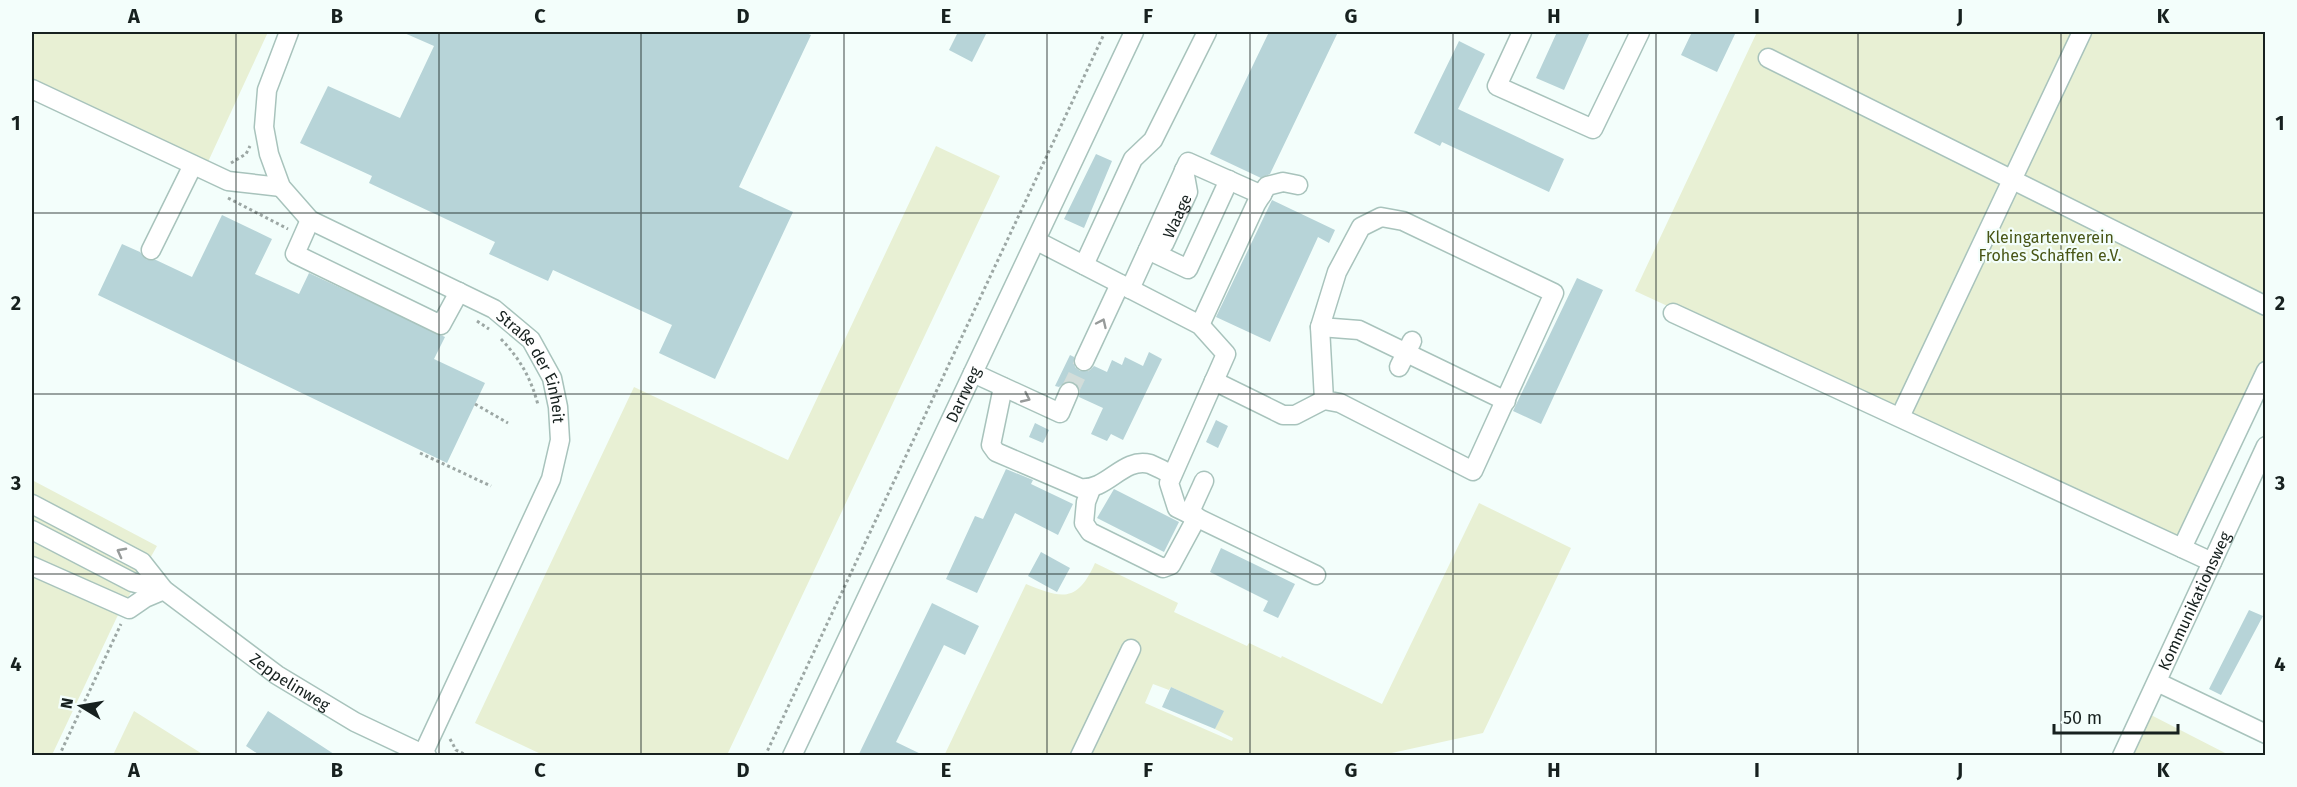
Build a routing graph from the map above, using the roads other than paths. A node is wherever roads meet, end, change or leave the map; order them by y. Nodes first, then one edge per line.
1 (289, 32) edge
2 (1134, 32) edge
3 (1207, 32) edge
4 (1522, 32) edge
5 (1640, 32) edge
6 (2082, 32) edge
7 (1768, 58) dead end
8 (32, 89) edge
9 (193, 165) junction
10 (1229, 180) junction
11 (2012, 181) junction
12 (1298, 185) dead end
13 (281, 188) junction
14 (1262, 195) junction
15 (307, 228) junction
16 (1037, 241) junction
17 (151, 250) dead end
18 (1148, 250) junction
19 (1084, 265) junction
20 (1125, 287) junction
21 (455, 300) junction
22 (2265, 306) edge
23 (1673, 313) dead end
24 (1200, 325) junction
25 (1320, 327) junction
26 (1084, 362) tunnel mouth
27 (2265, 371) edge
28 (973, 373) junction
29 (1214, 381) junction
30 (1003, 387) junction
31 (1069, 392) tunnel mouth
32 (1324, 400) junction
33 (1506, 401) junction
34 (1900, 417) junction
35 (2265, 446) edge
36 (1172, 475) junction
37 (1204, 481) dead end
38 (1091, 489) junction
39 (32, 504) edge
40 (1193, 515) junction
41 (32, 530) edge
42 (2182, 548) junction
43 (2212, 562) junction
44 (32, 566) edge
45 (1316, 575) dead end
46 (164, 590) junction
47 (1131, 649) dead end
48 (2157, 682) junction
49 (2264, 730) edge
50 (424, 755) edge
51 (792, 756) edge
52 (1080, 756) edge
53 (2122, 756) edge

1 - 13 street, Straße der Einheit
2 - 16 street, Darrweg
3 - 19 street
4 - 5 street
6 - 11 street
7 - 11 street
8 - 9 street
9 - 13 street
9 - 17 street
10 - 14 street
10 - 18 street
10 - 18 street
11 - 22 street
11 - 34 street
12 - 14 street
13 - 15 street, Straße der Einheit
14 - 24 street
15 - 21 street, Straße der Einheit
15 - 21 street
16 - 19 street
16 - 28 street, Darrweg
18 - 20 street
19 - 20 street
20 - 24 street
26 -> 20 street
21 - 50 street, Straße der Einheit
23 - 34 street
24 - 29 street
25 - 32 street
25 - 33 street
25 - 33 street
27 - 42 street
28 - 30 street
28 - 51 street, Darrweg
29 - 32 street
29 - 36 street
30 -> 31 street
30 - 38 street
32 - 33 street
34 - 42 street
35 - 43 street, Kommunikationsweg
36 - 38 street
36 - 40 street
37 - 40 street
38 - 40 street
46 -> 39 street, Zeppelinweg
40 - 45 street
41 - 46 street, Zeppelinweg
42 - 43 street
43 - 48 street, Kommunikationsweg
44 - 46 street
46 - 50 street, Zeppelinweg
47 - 52 street
48 - 49 street
48 - 53 street, Kommunikationsweg

